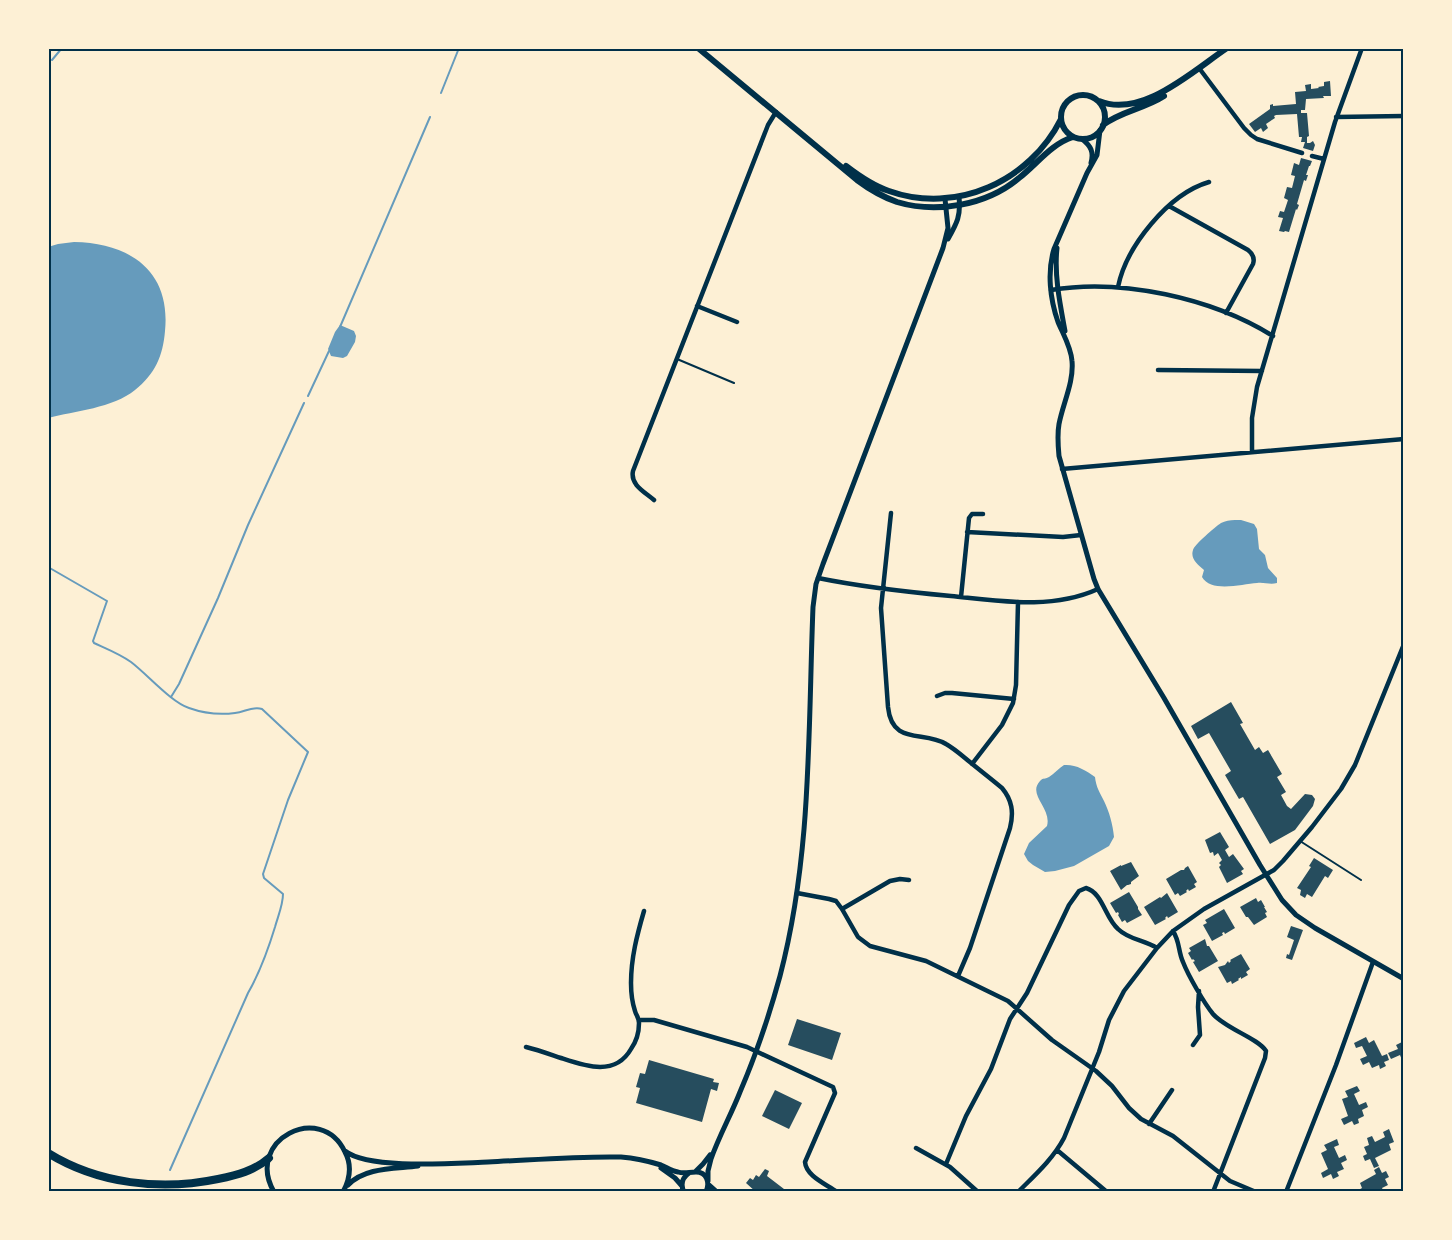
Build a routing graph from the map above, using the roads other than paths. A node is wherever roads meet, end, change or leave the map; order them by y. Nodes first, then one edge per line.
1 (698, 48) edge
2 (1227, 48) edge
3 (1362, 48) edge
4 (1200, 68) junction
5 (1180, 82) junction
6 (1099, 101) junction
7 (776, 112) junction
8 (1404, 116) edge
9 (1336, 117) junction
10 (1061, 119) junction
11 (1102, 128) junction
12 (1073, 137) junction
13 (1082, 139) junction
14 (811, 141) junction
15 (1302, 153) dead end
16 (1312, 156) dead end
17 (1324, 159) junction
18 (1088, 173) junction
19 (1209, 182) dead end
20 (959, 197) junction
21 (946, 202) junction
22 (960, 205) junction
23 (1169, 206) junction
24 (1060, 234) junction
25 (943, 248) junction
26 (1118, 287) junction
27 (1059, 288) junction
28 (1051, 290) junction
29 (697, 306) junction
30 (1226, 313) junction
31 (736, 322) dead end
32 (1273, 336) junction
33 (1067, 342) junction
34 (677, 359) junction
35 (1158, 370) dead end
36 (1262, 371) junction
37 (734, 383) dead end
38 (1404, 439) edge
39 (1252, 452) junction
40 (1062, 469) junction
41 (654, 500) dead end
42 (891, 513) dead end
43 (983, 514) dead end
44 (967, 532) junction
45 (1081, 535) junction
46 (818, 578) junction
47 (883, 589) junction
48 (1098, 589) junction
49 (961, 597) junction
50 (1018, 602) junction
51 (1404, 644) edge
52 (937, 696) dead end
53 (1014, 699) junction
54 (972, 764) junction
55 (1300, 841) junction
56 (1266, 875) junction
57 (909, 880) dead end
58 (1360, 880) dead end
59 (797, 893) junction
60 (842, 909) junction
61 (644, 911) dead end
62 (1173, 931) junction
63 (1157, 948) junction
64 (1373, 962) junction
65 (958, 976) junction
66 (1404, 979) edge
67 (1199, 991) junction
68 (1017, 1008) junction
69 (640, 1020) junction
70 (1193, 1045) dead end
71 (526, 1047) dead end
72 (756, 1051) junction
73 (1093, 1068) junction
74 (1172, 1090) dead end
75 (1149, 1124) junction
76 (716, 1146) junction
77 (916, 1148) dead end
78 (1057, 1150) junction
79 (345, 1151) junction
80 (48, 1153) edge
81 (269, 1158) junction
82 (649, 1162) junction
83 (444, 1164) junction
84 (945, 1164) junction
85 (692, 1173) junction
86 (1220, 1174) junction
87 (708, 1183) junction
88 (344, 1190) edge
89 (684, 1190) edge
90 (274, 1192) edge
91 (706, 1192) edge
92 (717, 1192) edge
93 (837, 1192) edge
94 (978, 1192) edge
95 (1018, 1192) edge
96 (1107, 1192) edge
97 (1213, 1192) edge
98 (1256, 1192) edge
99 (1286, 1192) edge

1 - 7 main road
2 - 4 main road
3 - 9 street
4 - 5 main road
4 - 15 street
5 - 6 main road
5 - 11 main road
6 - 10 main road
6 - 11 main road
7 - 14 main road
7 - 29 street
8 - 9 street
9 - 17 street
10 - 12 main road
10 - 20 main road
11 - 13 main road
11 - 18 street
12 - 13 main road
12 - 22 main road
13 - 18 street
14 - 21 main road
14 - 21 main road
16 - 17 street
17 - 32 street
18 - 24 street
19 - 23 street
20 - 21 main road
20 - 22 street
21 - 22 main road
21 - 25 street
22 - 25 street
23 - 26 street
23 - 30 street
24 - 27 street
24 - 28 street
25 - 46 street
26 - 27 street
26 - 30 street
27 - 28 street
27 - 33 street
28 - 33 street
29 - 31 street
29 - 34 street
30 - 32 street
32 - 36 street
33 - 40 street
34 - 37 lane
34 - 41 street
35 - 36 street
36 - 39 street
38 - 39 street
39 - 40 street
40 - 45 street
42 - 47 street
43 - 44 street
44 - 45 street
44 - 49 street
45 - 48 street
46 - 47 street
46 - 59 street
47 - 49 street
47 - 54 street
48 - 50 street
48 - 56 street
49 - 50 street
50 - 53 street
51 - 55 street
52 - 53 street
53 - 54 street
54 - 65 street
55 - 56 street
55 - 58 lane
56 - 62 street
56 - 64 street
57 - 60 street
59 - 60 street
59 - 72 street
60 - 65 street
61 - 69 street
62 - 63 street
62 - 67 street
63 - 68 street
63 - 73 street
64 - 66 street
64 - 99 street
65 - 68 street
67 - 70 street
67 - 86 street
68 - 73 street
68 - 84 street
69 - 71 street
69 - 72 street
72 - 76 street
72 - 93 street
73 - 75 street
73 - 78 street
74 - 75 street
75 - 86 street
76 - 85 street
76 - 87 street
77 - 84 street
78 - 95 street
78 - 96 street
79 - 81 street
79 - 83 street
79 - 88 street
80 - 81 highway
81 - 90 street
82 - 83 street
82 - 85 street
82 - 89 street
83 - 88 street
84 - 94 street
85 - 87 street
85 - 89 street
86 - 97 street
86 - 98 street
87 - 91 street
87 - 92 street

